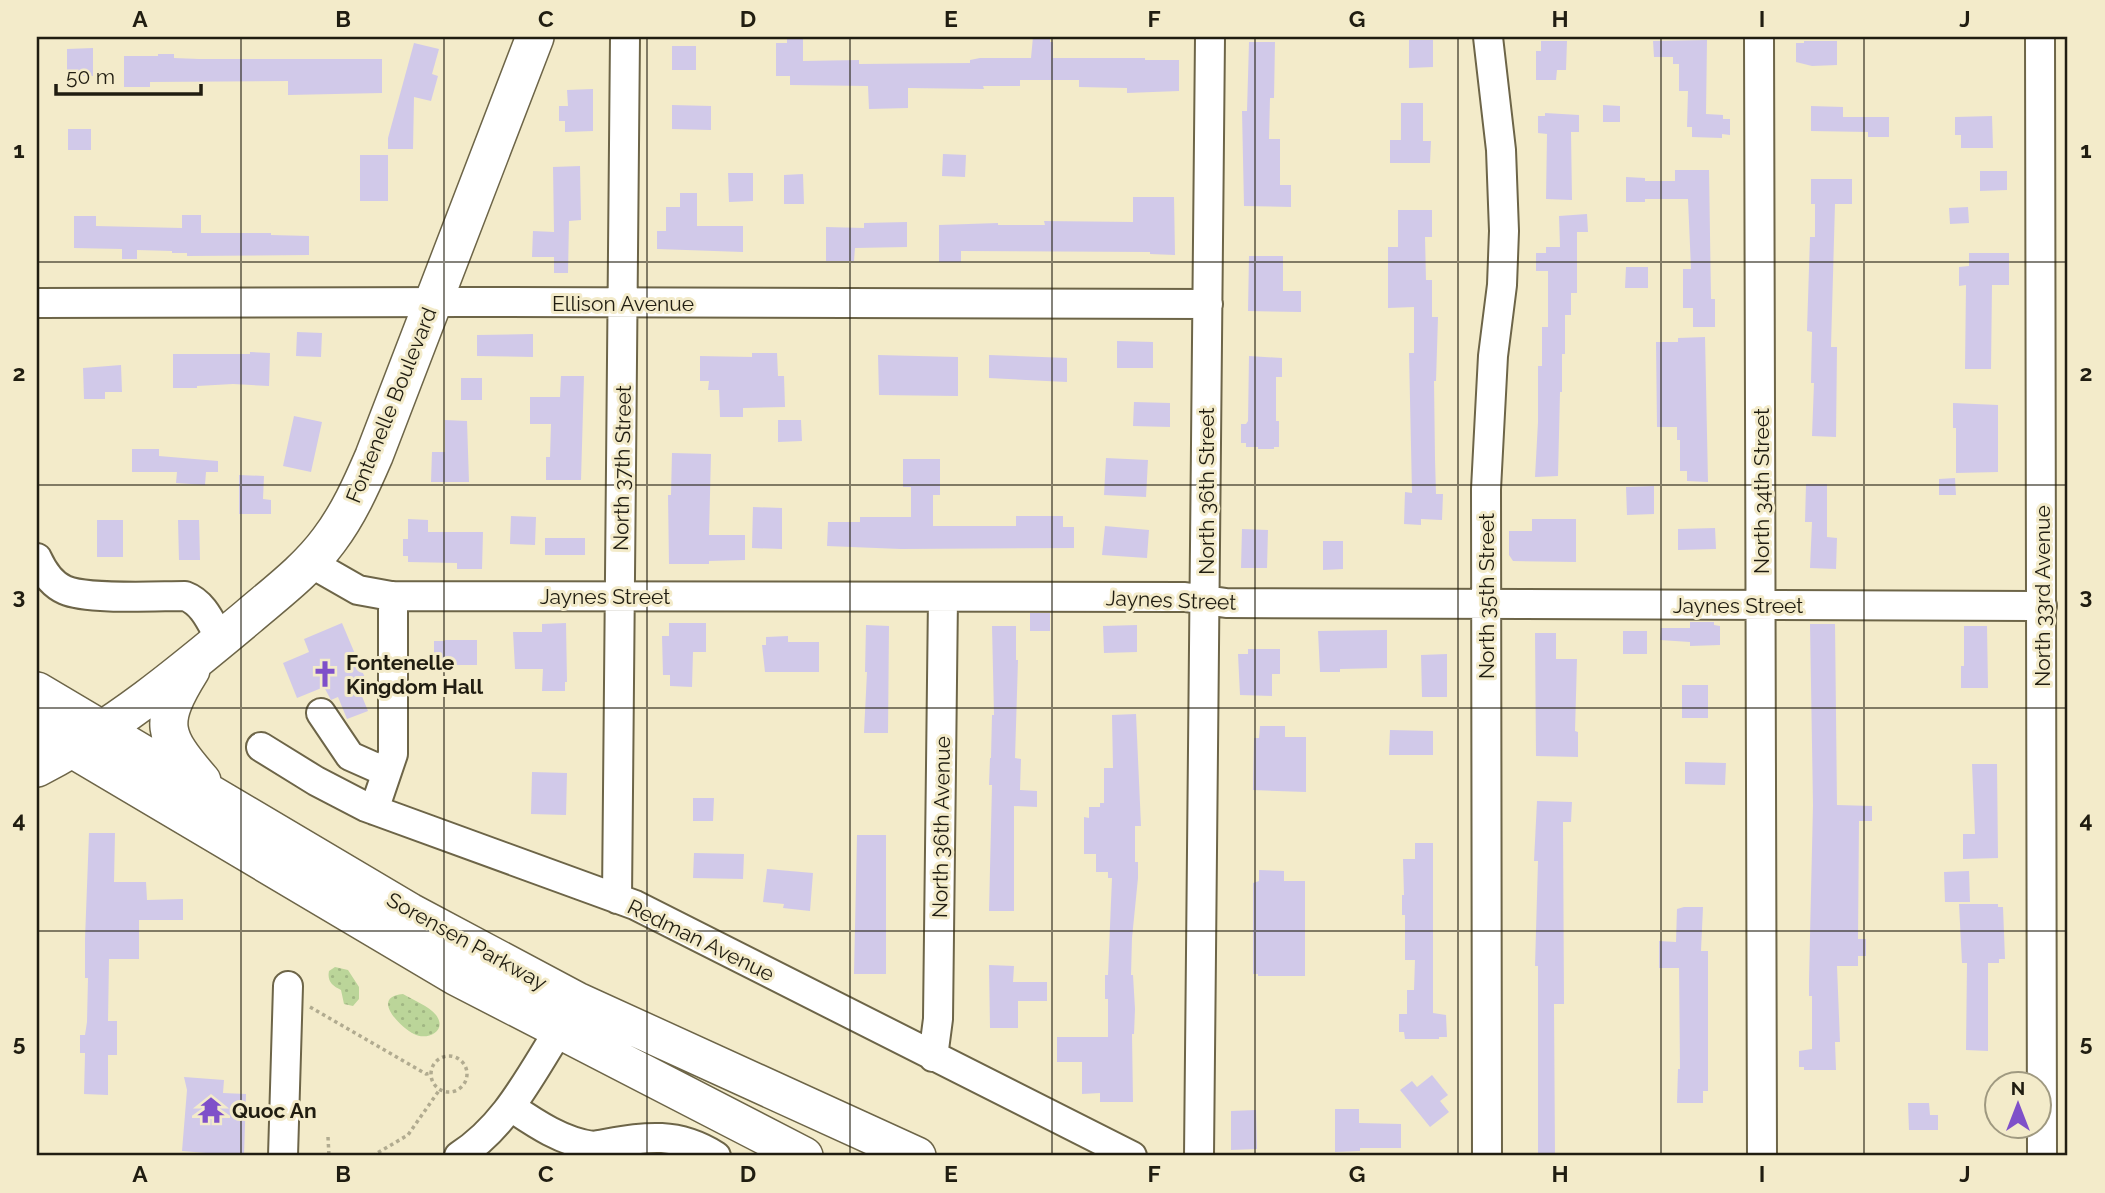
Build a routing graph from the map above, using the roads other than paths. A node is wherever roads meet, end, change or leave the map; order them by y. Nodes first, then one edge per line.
1 (535, 37) edge
2 (625, 37) edge
3 (1210, 37) edge
4 (1488, 37) edge
5 (1759, 37) edge
6 (2040, 37) edge
7 (432, 302) junction
8 (37, 303) edge
9 (623, 303) junction
10 (1209, 304) junction
11 (309, 562) junction
12 (44, 569) edge
13 (393, 596) junction
14 (620, 596) junction
15 (943, 597) junction
16 (1205, 600) junction
17 (1486, 603) junction
18 (1761, 605) junction
19 (2042, 606) junction
20 (209, 650) junction
21 (37, 691) edge
22 (321, 713) dead end
23 (37, 728) edge
24 (103, 731) junction
25 (261, 747) dead end
26 (71, 750) junction
27 (37, 768) edge
28 (386, 772) junction
29 (216, 797) junction
30 (374, 810) junction
31 (617, 899) junction
32 (288, 986) road end
33 (631, 1026) junction
34 (560, 1029) junction
35 (933, 1057) junction
36 (511, 1107) junction
37 (282, 1156) edge
38 (459, 1156) edge
39 (716, 1156) edge
40 (804, 1156) edge
41 (916, 1156) edge
42 (1132, 1156) edge
43 (1199, 1156) edge
44 (1487, 1156) edge
45 (1762, 1156) edge
46 (2042, 1156) edge

1 - 7 main road, Fontenelle Boulevard
2 - 9 street, North 37th Street
3 - 10 street, North 36th Street
4 - 17 street, North 35th Street
5 - 18 street, North 34th Street
6 - 19 street, North 33rd Avenue
7 - 8 street, Ellison Avenue
7 - 9 street, Ellison Avenue
7 - 11 main road, Fontenelle Boulevard
9 - 10 street, Ellison Avenue
9 - 14 street, North 37th Street
10 - 16 street, North 36th Street
11 - 13 street, Jaynes Street
11 - 20 main road, Fontenelle Boulevard
12 - 20 street
13 - 14 street, Jaynes Street
13 - 28 street
14 - 15 street, Jaynes Street
14 - 31 street, North 37th Street
15 - 16 street, Jaynes Street
15 - 35 street, North 36th Avenue
16 - 17 street, Jaynes Street
16 - 43 street, North 36th Street
17 - 18 street, Jaynes Street
17 - 44 street, North 35th Street
18 - 19 street, Jaynes Street
18 - 45 street, North 34th Street
19 - 46 street, North 33rd Avenue
20 - 24 main road, Fontenelle Boulevard
20 - 29 main road
21 - 24 main road, Sorensen Parkway
22 - 28 street
23 - 26 main road, Sorensen Parkway
24 - 26 main road, Fontenelle Boulevard
24 - 29 main road, Sorensen Parkway
25 - 30 street, Redman Avenue
26 - 27 main road, Fontenelle Boulevard
26 - 34 main road, Sorensen Parkway
28 - 30 street
29 - 33 main road, Sorensen Parkway
30 - 31 street, Redman Avenue
31 - 35 street, Redman Avenue
32 - 37 street
33 - 34 main road
33 - 41 main road, Sorensen Parkway
34 - 36 street
34 - 40 main road, Sorensen Parkway
35 - 42 street, Redman Avenue
36 - 38 street
36 - 39 street

